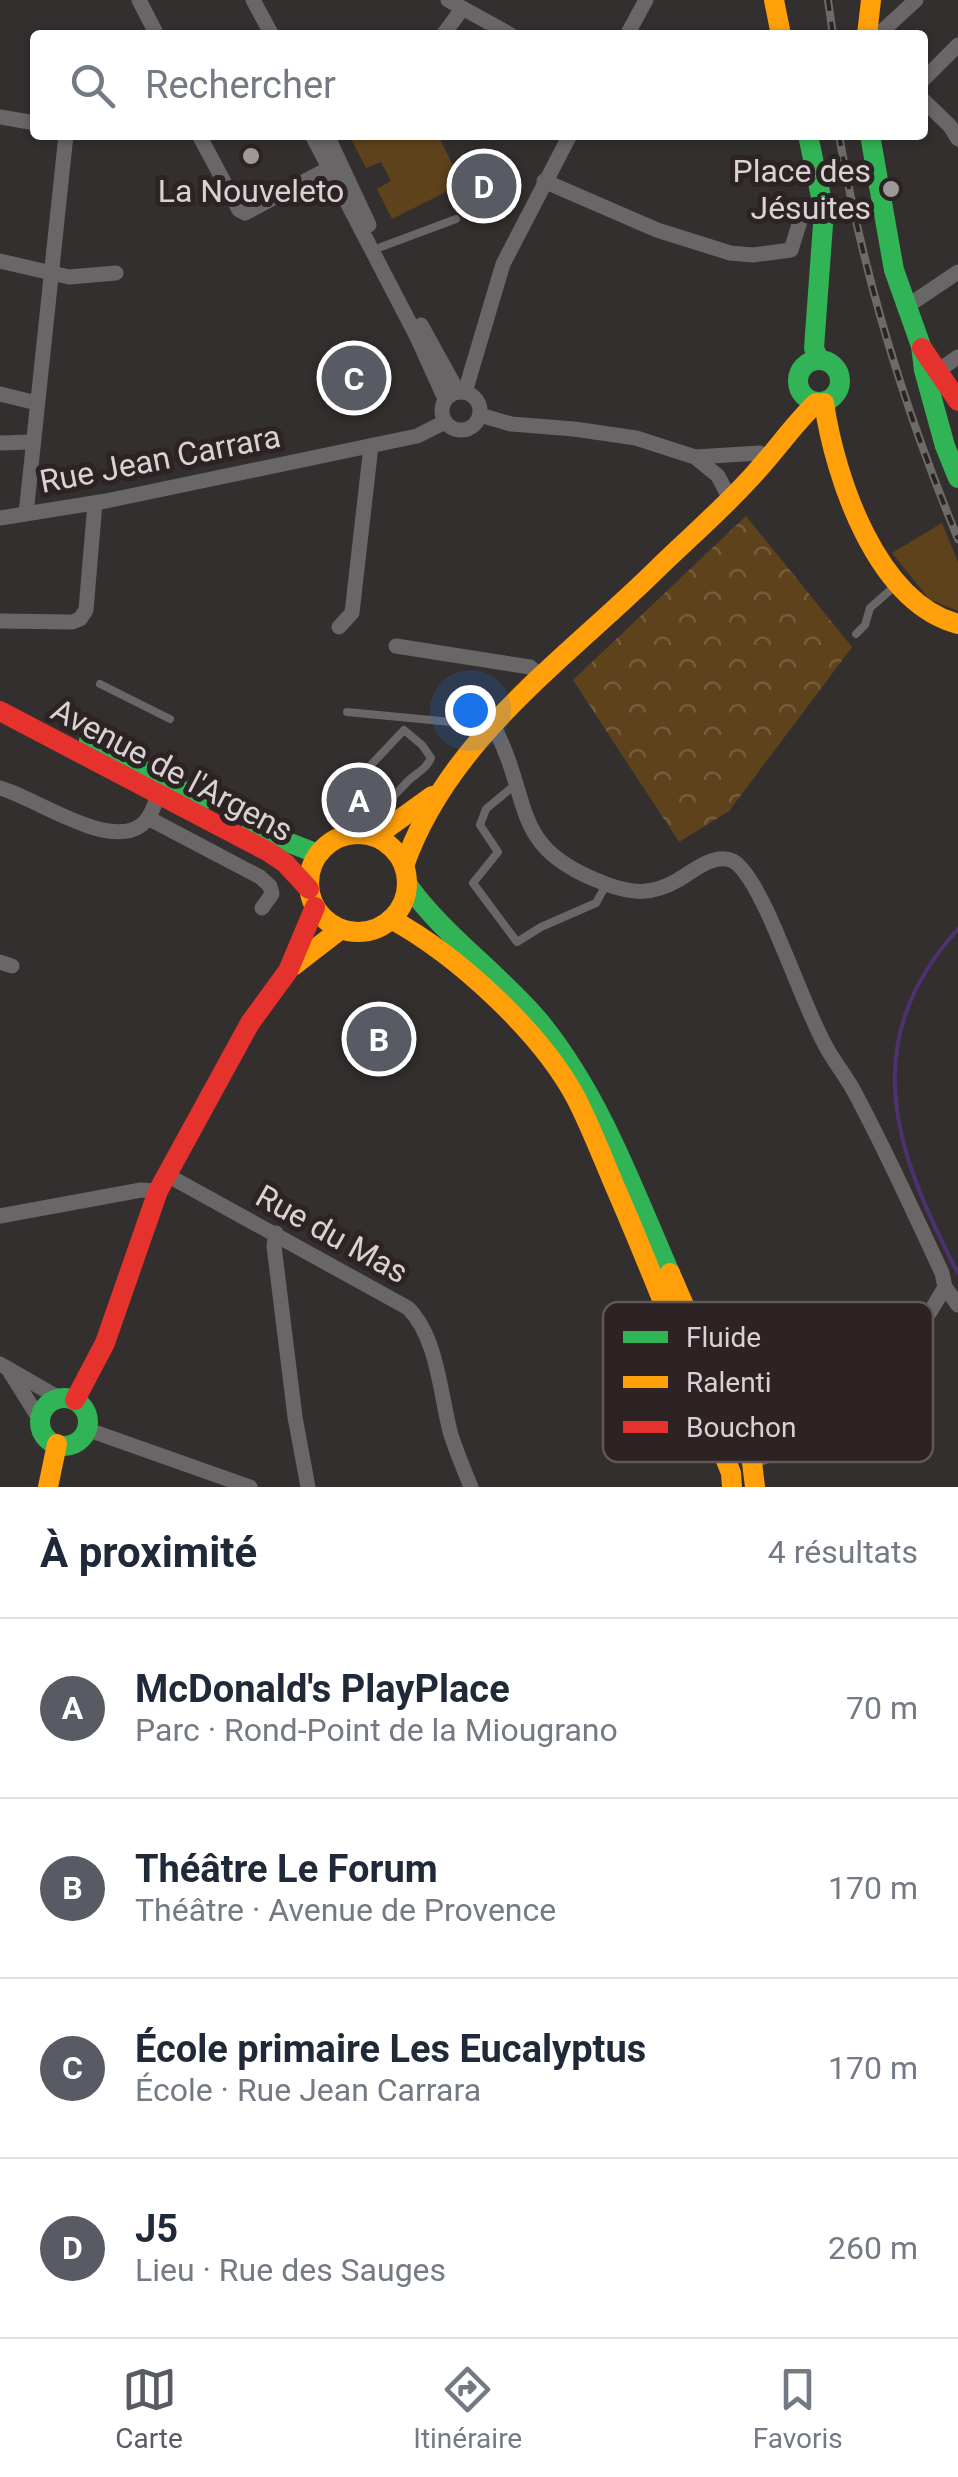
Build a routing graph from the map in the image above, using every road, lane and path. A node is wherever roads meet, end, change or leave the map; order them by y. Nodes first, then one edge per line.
1 (139, 0) edge
2 (242, 0) edge
3 (253, 0) edge
4 (646, 0) edge
5 (871, 0) edge
6 (916, 0) edge
7 (769, 3) edge
8 (455, 4) edge
9 (154, 30) edge
10 (257, 30) edge
11 (269, 30) edge
12 (445, 30) edge
13 (502, 30) edge
14 (629, 30) edge
15 (778, 30) edge
16 (868, 30) edge
17 (883, 30) edge
18 (958, 45) edge
19 (928, 75) edge
20 (928, 105) edge
21 (0, 117) edge
22 (30, 122) edge
23 (958, 139) edge
24 (65, 140) edge
25 (202, 140) edge
26 (314, 140) edge
27 (329, 140) edge
28 (567, 140) edge
29 (809, 140) edge
30 (871, 140) edge
31 (328, 169) junction
32 (544, 181) junction
33 (824, 211) junction
34 (456, 219) dead end
35 (381, 248) junction
36 (0, 261) edge
37 (958, 272) edge
38 (50, 273) junction
39 (116, 273) dead end
40 (906, 307) junction
41 (921, 346) junction
42 (958, 356) edge
43 (819, 360) junction
44 (474, 365) junction
45 (445, 366) junction
46 (939, 370) junction
47 (0, 394) edge
48 (456, 394) junction
49 (813, 399) junction
50 (958, 401) edge
51 (37, 404) junction
52 (480, 414) junction
53 (445, 422) junction
54 (828, 434) junction
55 (31, 442) junction
56 (0, 443) edge
57 (371, 446) junction
58 (768, 453) junction
59 (696, 457) junction
60 (958, 478) edge
61 (729, 497) junction
62 (94, 503) junction
63 (26, 514) junction
64 (0, 518) edge
65 (899, 582) junction
66 (0, 621) edge
67 (958, 624) edge
68 (339, 626) dead end
69 (856, 634) dead end
70 (396, 646) dead end
71 (542, 677) junction
72 (100, 684) dead end
73 (0, 710) edge
74 (348, 712) dead end
75 (170, 719) dead end
76 (489, 732) junction
77 (416, 773) joint
78 (516, 784) junction
79 (0, 788) edge
80 (161, 788) junction
81 (438, 792) junction
82 (148, 818) junction
83 (375, 836) junction
84 (318, 854) junction
85 (406, 875) junction
86 (607, 884) junction
87 (312, 898) junction
88 (262, 908) dead end
89 (391, 919) junction
90 (341, 929) junction
91 (288, 970) junction
92 (162, 1183) junction
93 (0, 1216) edge
94 (276, 1233) junction
95 (945, 1287) junction
96 (662, 1302) edge
97 (682, 1302) edge
98 (958, 1305) edge
99 (933, 1307) edge
100 (4, 1366) edge
101 (67, 1399) junction
102 (40, 1420) junction
103 (86, 1430) junction
104 (57, 1444) junction
105 (726, 1462) edge
106 (752, 1462) edge
107 (48, 1487) edge
108 (250, 1487) edge
109 (308, 1487) edge
110 (471, 1487) edge
111 (732, 1487) edge
112 (755, 1487) edge

1 - 9 street
2 - 10 street
3 - 11 street
4 - 14 street
5 - 16 main road
6 - 17 street
7 - 15 main road
8 - 12 street
8 - 13 street
18 - 19 street
20 - 23 street
21 - 22 street
24 - 38 street
25 - 31 street
26 - 31 street
27 - 35 street
28 - 32 street
29 - 33 main road
30 - 40 main road
31 - 48 street
32 - 33 street
32 - 44 street
33 - 43 main road
34 - 35 lane
35 - 45 street
36 - 38 street
37 - 40 street
38 - 39 street
38 - 51 street
40 - 41 main road
41 - 46 main road
41 - 60 main road
42 - 46 street
43 - 49 main road
43 - 49 main road
44 - 45 street
44 - 48 street
45 - 48 street
46 - 50 main road
47 - 51 street
48 - 52 street
48 - 53 street
49 - 54 main road
49 - 58 main road
51 - 55 street
52 - 53 street
52 - 59 street
53 - 57 street, Rue Jean Carrara
54 - 58 main road
54 - 65 main road
55 - 56 street
55 - 63 street
57 - 62 street, Rue Jean Carrara
57 - 68 street
58 - 59 street
58 - 61 main road
59 - 61 street
61 - 71 main road
62 - 63 street, Rue Jean Carrara
62 - 66 street
63 - 64 street, Rue Jean Carrara
65 - 67 main road
65 - 69 lane
70 - 71 street
71 - 76 main road
72 - 75 lane
73 - 80 main road, Avenue de l'Argens
74 - 76 lane
76 - 78 street
76 - 81 main road
77 - 77 lane
78 - 86 street
78 - 86 lane
79 - 82 street
80 - 82 street
80 - 84 main road, Avenue de l'Argens
80 - 87 main road, Avenue de l'Argens
81 - 83 main road
81 - 85 main road
82 - 88 street
83 - 84 main road
83 - 85 main road
84 - 87 main road
85 - 89 main road
85 - 97 main road
86 - 95 street
87 - 90 main road
87 - 91 main road
89 - 90 main road
89 - 96 main road
90 - 91 main road
91 - 92 main road
92 - 93 street
92 - 94 street, Rue du Mas
92 - 101 main road
94 - 109 street
94 - 110 street, Rue du Mas
95 - 98 street
95 - 99 street
100 - 101 street
100 - 102 street
101 - 102 main road
101 - 103 main road
102 - 104 main road
103 - 104 main road
103 - 108 street
104 - 107 main road
105 - 111 main road
106 - 112 main road

